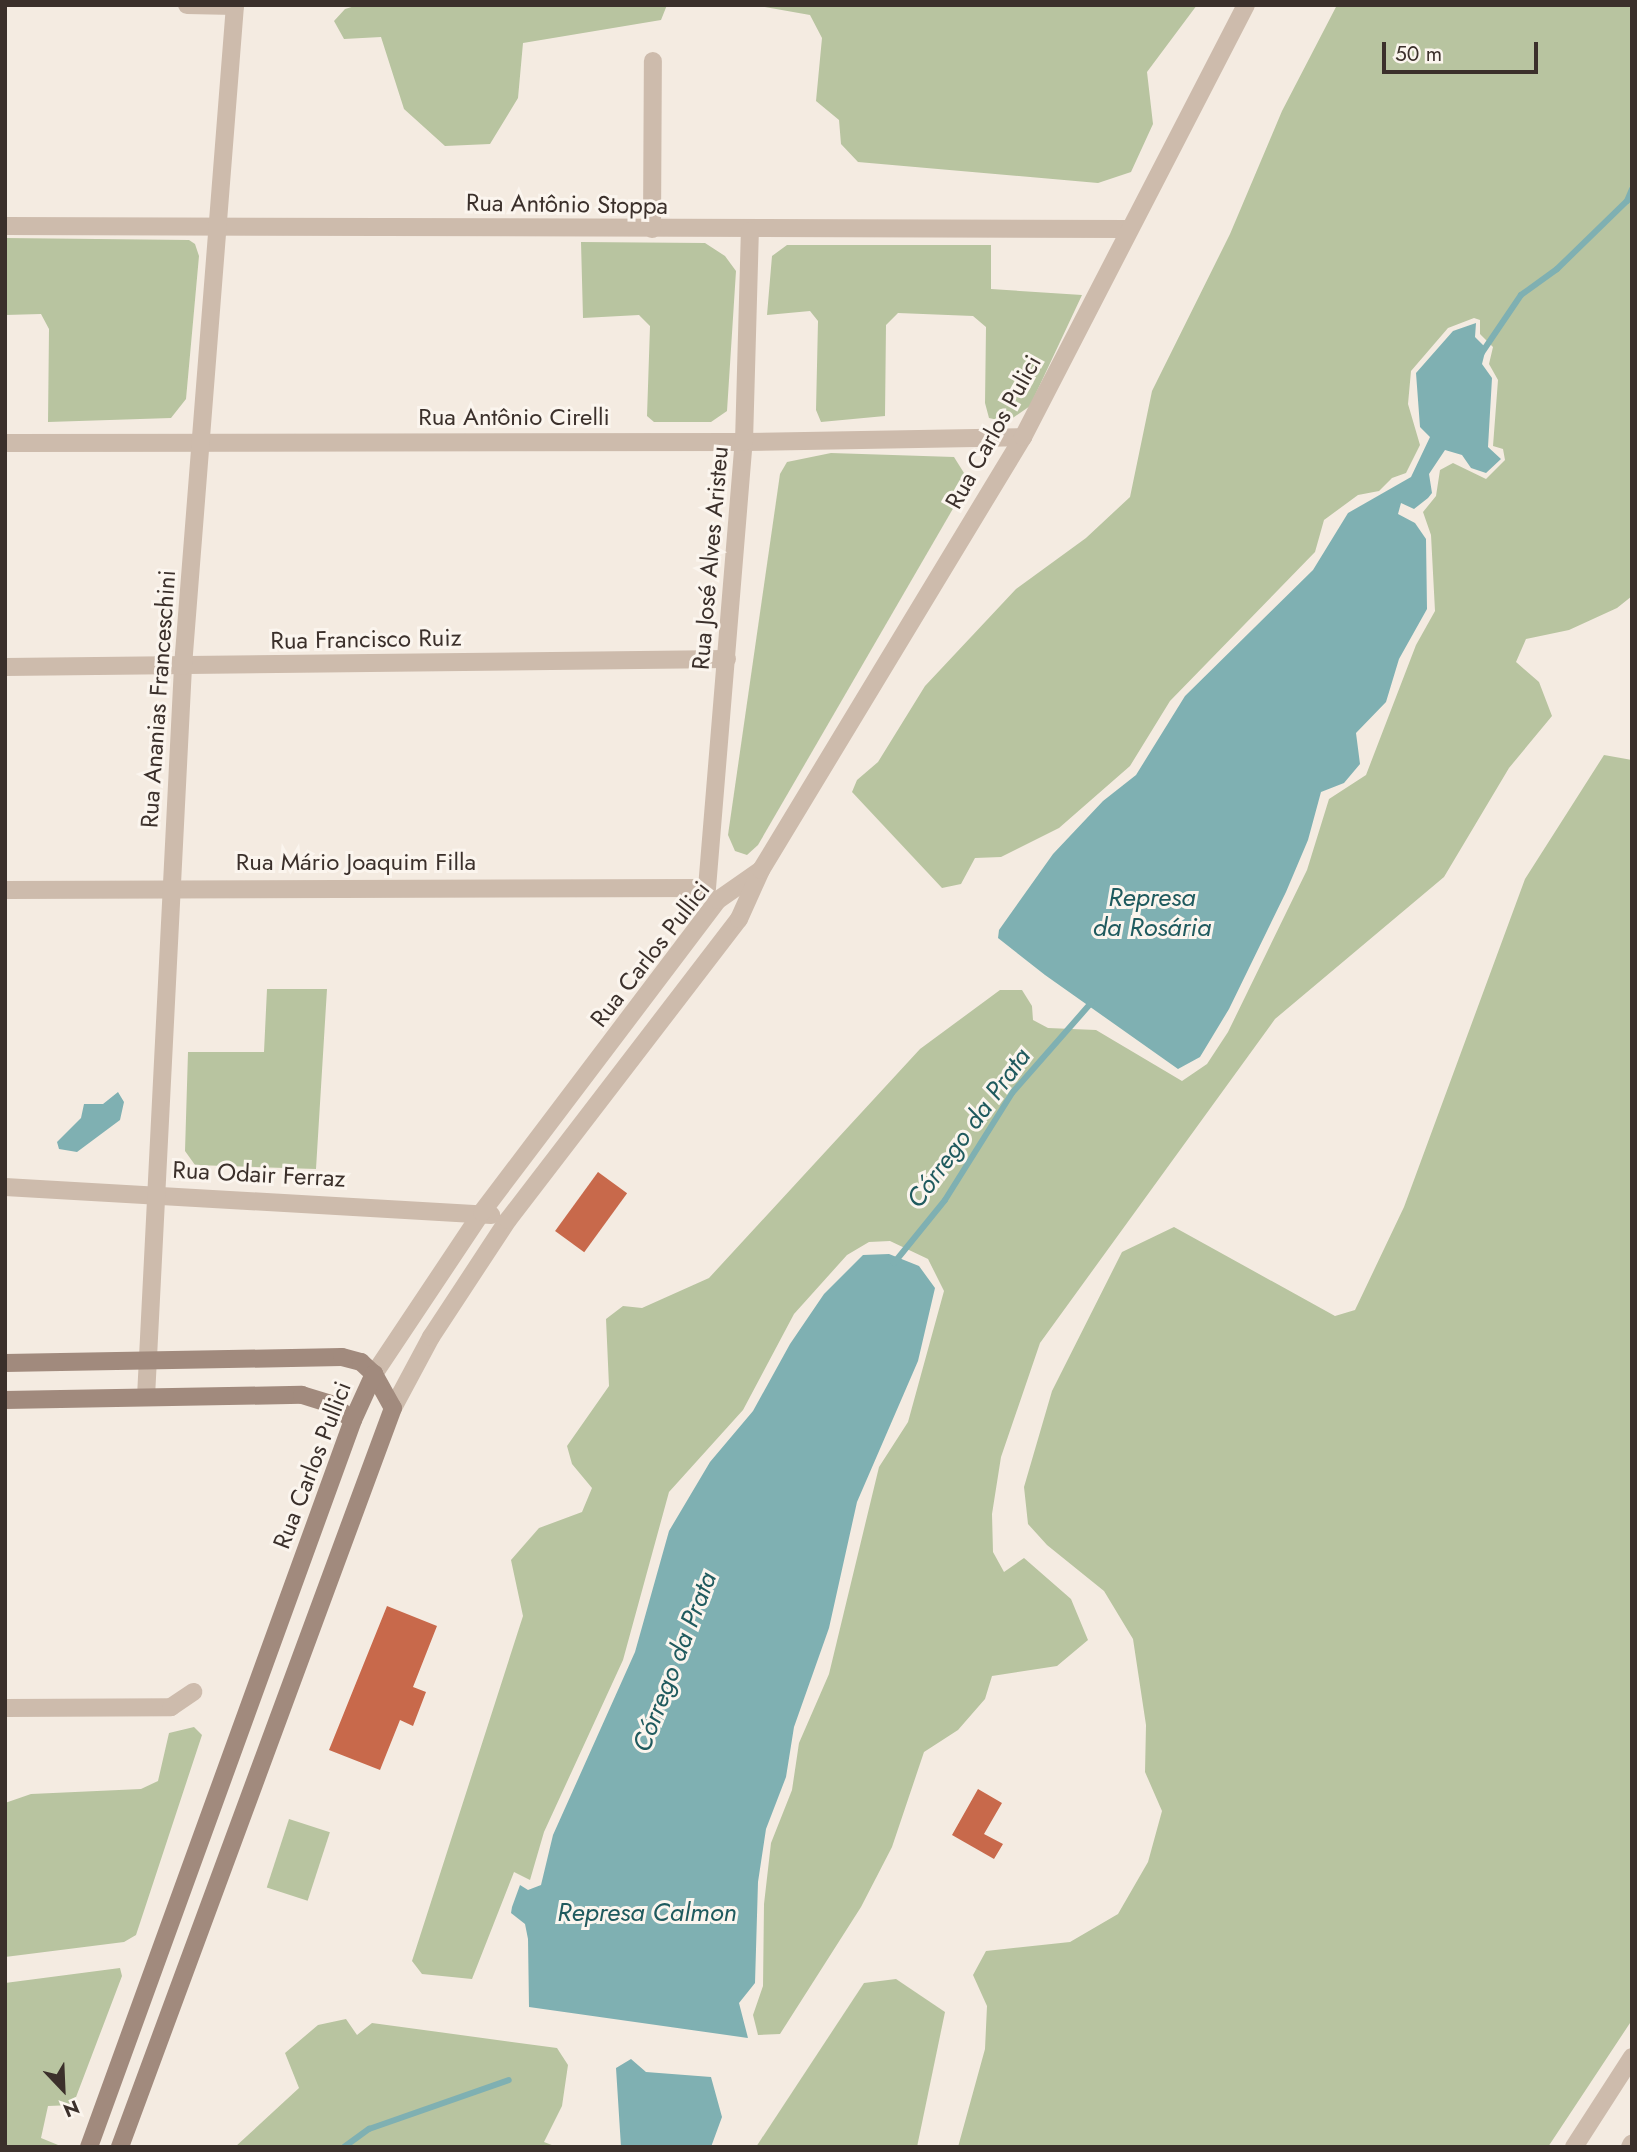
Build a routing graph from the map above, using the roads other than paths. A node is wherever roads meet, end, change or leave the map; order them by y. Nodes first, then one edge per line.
1 (187, 5) edge
2 (1246, 5) edge
3 (235, 6) edge
4 (653, 61) dead end
5 (5, 226) edge
6 (218, 226) junction
7 (652, 229) junction
8 (1129, 229) junction
9 (750, 231) junction
10 (1023, 437) junction
11 (203, 441) junction
12 (744, 442) junction
13 (5, 443) edge
14 (727, 659) junction
15 (183, 666) junction
16 (5, 667) edge
17 (761, 870) junction
18 (169, 887) junction
19 (5, 890) edge
20 (712, 894) junction
21 (738, 919) junction
22 (5, 1187) edge
23 (154, 1192) junction
24 (482, 1212) junction
25 (508, 1220) junction
26 (146, 1361) junction
27 (5, 1363) edge
28 (374, 1374) junction
29 (146, 1397) junction
30 (5, 1400) edge
31 (393, 1408) junction
32 (352, 1420) junction
33 (193, 1692) dead end
34 (5, 1708) edge
35 (1632, 2057) edge
36 (89, 2147) edge
37 (120, 2147) edge
38 (1574, 2147) edge

1 - 3 street
2 - 8 street, Rua Carlos Pulici
3 - 6 street, Rua Ananias Franceschini
4 - 7 street
5 - 6 street, Rua Antônio Stoppa
6 - 7 street, Rua Antônio Stoppa
6 - 11 street, Rua Ananias Franceschini
7 - 9 street, Rua Antônio Stoppa
8 - 9 street, Rua Antônio Stoppa
8 - 10 street, Rua Carlos Pulici
9 - 12 street, Rua José Alves Aristeu
10 - 12 street, Rua Antônio Cirelli
10 - 17 street, Rua Carlos Pulici
11 - 12 street, Rua Antônio Cirelli
11 - 13 street, Rua Antônio Cirelli
11 - 15 street, Rua Ananias Franceschini
12 - 14 street, Rua José Alves Aristeu
14 - 15 street, Rua Francisco Ruiz
14 - 20 street, Rua José Alves Aristeu
15 - 16 street, Rua Francisco Ruiz
15 - 18 street, Rua Ananias Franceschini
17 - 20 street, Rua Carlos Pullici
17 - 21 street, Rua Carlos Pullici
18 - 19 street, Rua Mário Joaquim Filla
18 - 20 street, Rua Mário Joaquim Filla
18 - 23 street, Rua Ananias Franceschini
20 - 21 street
20 - 24 street, Rua Carlos Pullici
21 - 25 street, Rua Carlos Pullici
22 - 23 street, Rua Odair Ferraz
23 - 24 street, Rua Odair Ferraz
23 - 26 street, Rua Ananias Franceschini
24 - 25 street, Rua Odair Ferraz
24 - 28 street, Rua Carlos Pullici
25 - 31 street, Rua Carlos Pullici
26 - 27 main road
26 - 28 main road
26 - 29 street, Rua Ananias Franceschini
28 - 31 main road
28 - 32 main road, Rua Carlos Pullici
29 - 30 main road
29 - 32 main road
31 - 37 main road, Rua Carlos Pullici
32 - 36 main road, Rua Carlos Pullici
33 - 34 street
35 - 38 street

